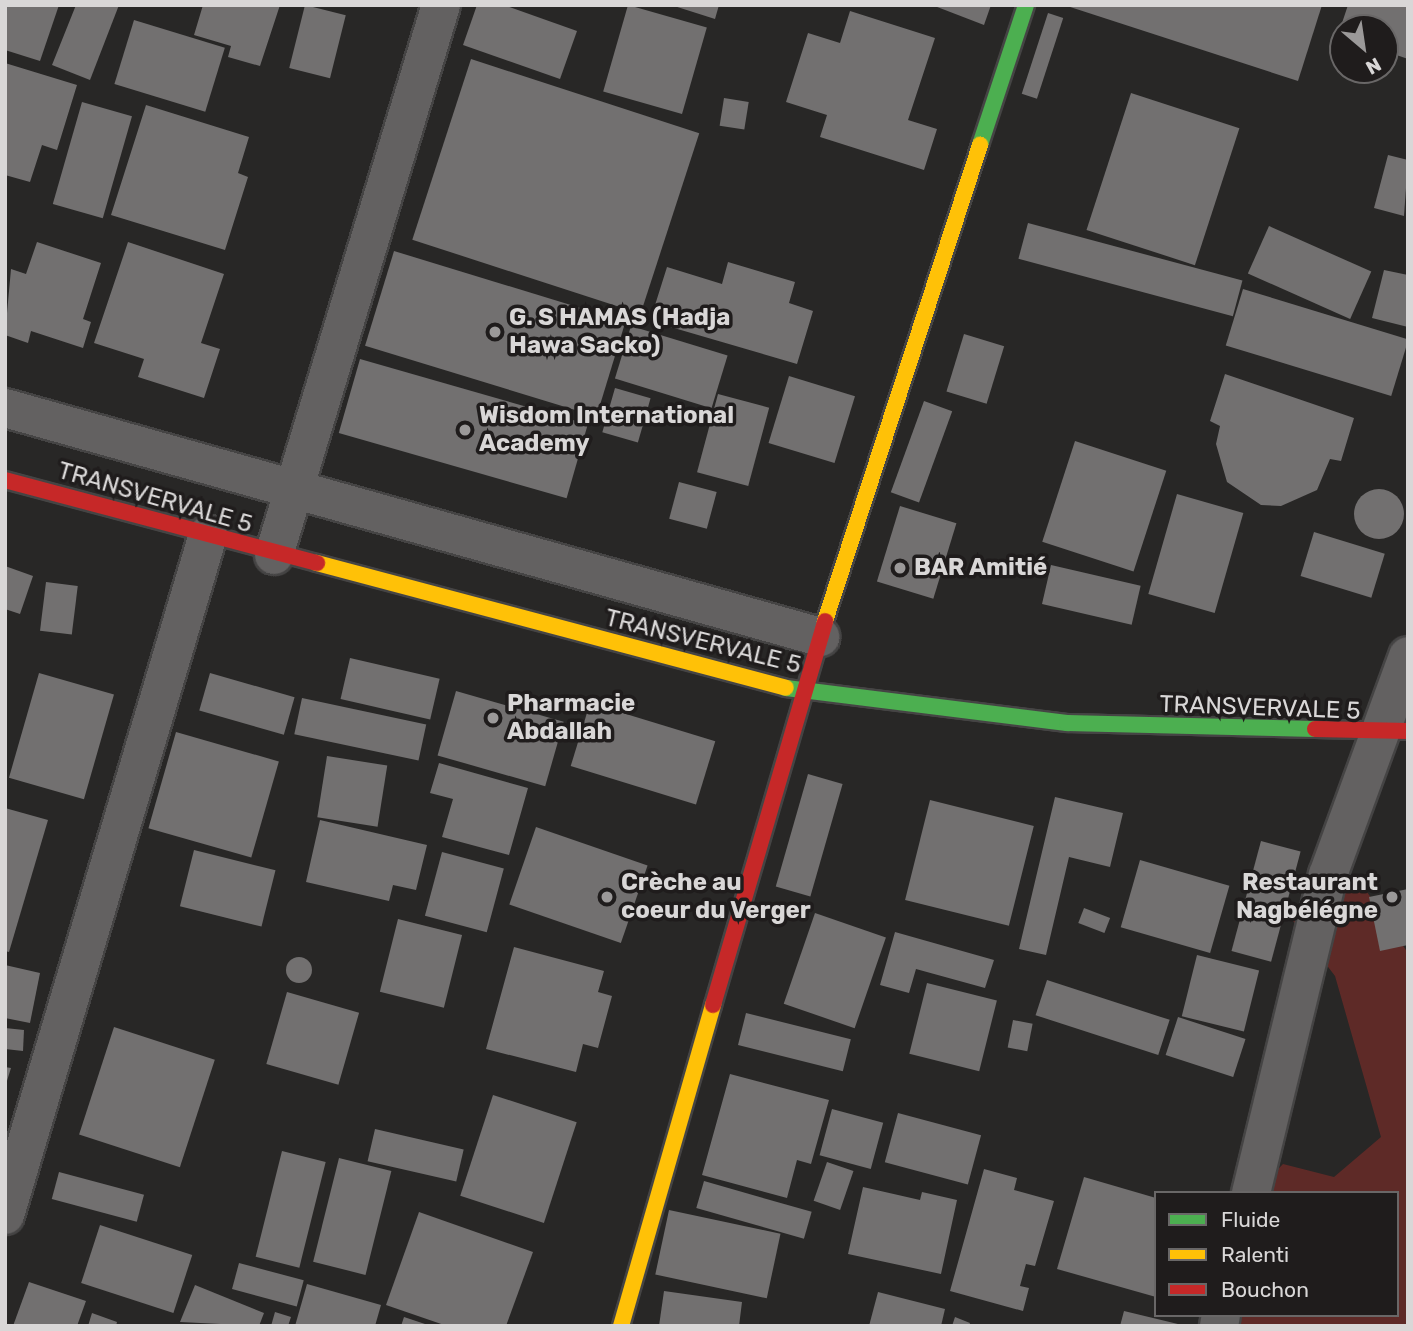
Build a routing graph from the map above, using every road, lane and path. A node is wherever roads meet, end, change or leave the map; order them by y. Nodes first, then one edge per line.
1 (441, 5) edge
2 (1026, 5) edge
3 (5, 408) edge
4 (5, 480) edge
5 (294, 487) junction
6 (208, 535) junction
7 (274, 555) junction
8 (820, 637) junction
9 (1408, 656) edge
10 (802, 691) junction
11 (1394, 733) edge
12 (1251, 1191) edge
13 (5, 1215) edge
14 (621, 1326) edge

1 - 5 street
2 - 8 main road
3 - 5 street
4 - 6 main road, TRANSVERVALE 5
5 - 7 street
5 - 8 street
6 - 7 main road, TRANSVERVALE 5
6 - 13 street
7 - 10 main road, TRANSVERVALE 5
8 - 10 main road
9 - 11 street
10 - 11 main road, TRANSVERVALE 5
10 - 14 main road
11 - 12 street

